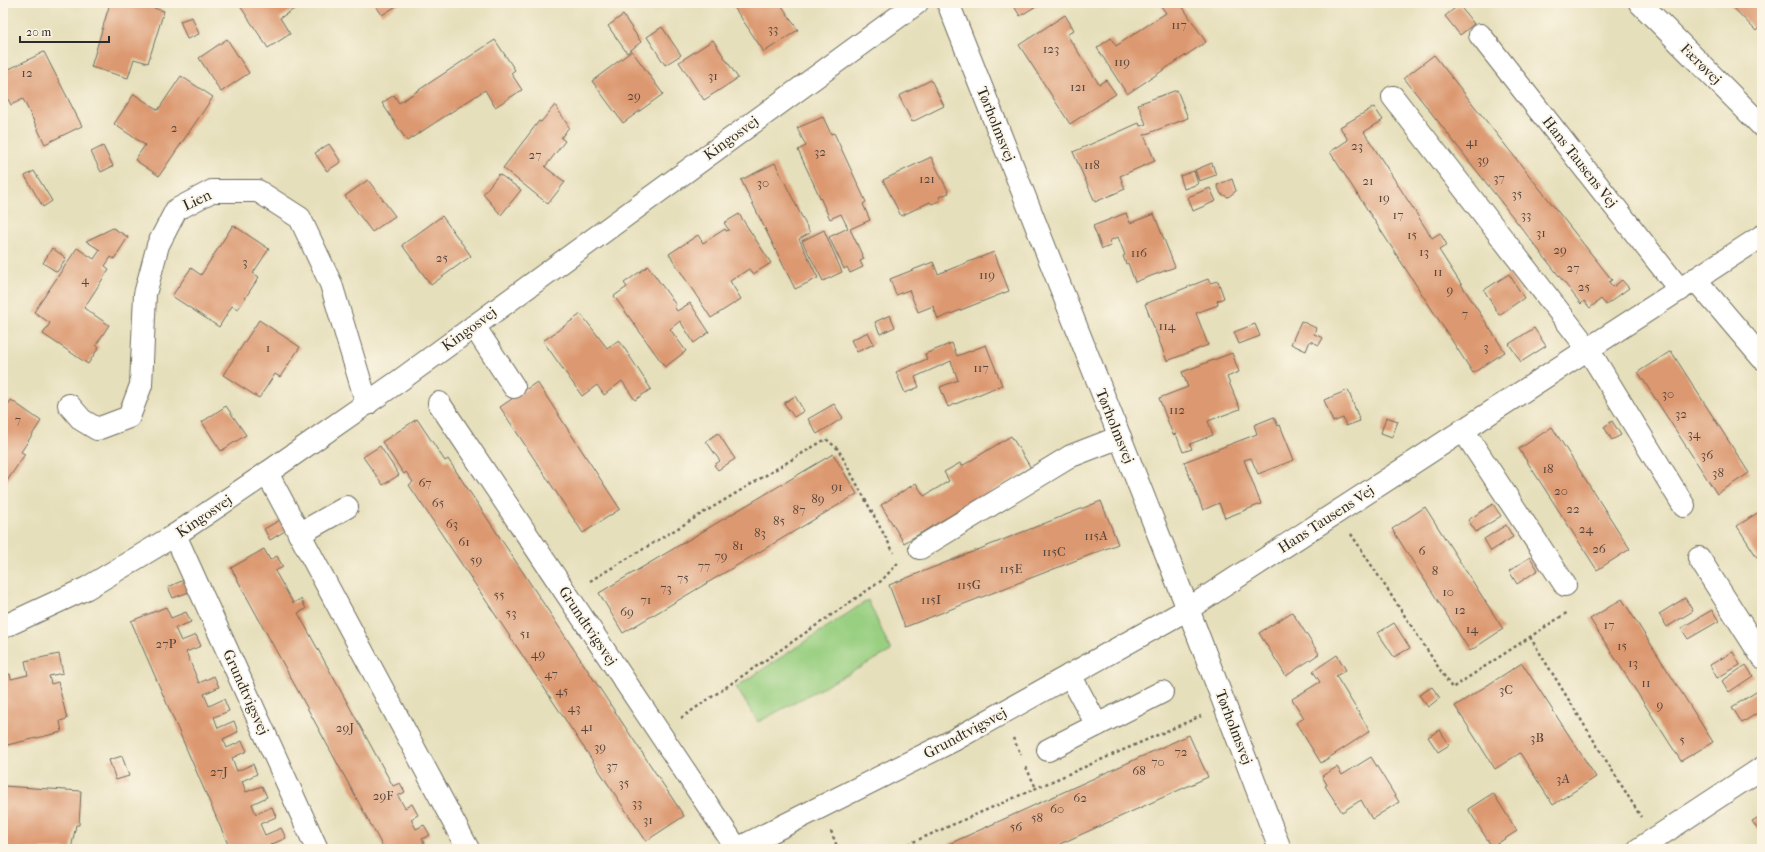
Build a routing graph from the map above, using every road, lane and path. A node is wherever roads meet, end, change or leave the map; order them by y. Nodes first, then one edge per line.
1 (917, 3) edge
2 (948, 3) edge
3 (1640, 3) edge
4 (1480, 35) dead end
5 (1393, 97) dead end
6 (1762, 126) edge
7 (1762, 236) edge
8 (1688, 284) junction
9 (474, 326) junction
10 (1588, 349) junction
11 (1762, 358) edge
12 (514, 387) dead end
13 (439, 403) dead end
14 (367, 404) junction
15 (69, 405) dead end
16 (1463, 430) junction
17 (1120, 437) junction
18 (267, 473) junction
19 (1684, 506) dead end
20 (346, 507) dead end
21 (1337, 512) junction
22 (299, 534) junction
23 (175, 536) junction
24 (920, 548) joint
25 (1699, 558) dead end
26 (899, 563) junction
27 (1565, 585) joint
28 (567, 595) junction
29 (1188, 609) junction
30 (3, 627) edge
31 (1530, 637) junction
32 (1762, 657) edge
33 (1070, 675) junction
34 (1162, 692) dead end
35 (1226, 705) junction
36 (1001, 714) junction
37 (1097, 725) junction
38 (659, 733) junction
39 (1048, 750) dead end
40 (1762, 768) edge
41 (1036, 788) junction
42 (1646, 844) edge
43 (317, 849) edge
44 (468, 849) edge
45 (737, 849) edge
46 (898, 849) edge
47 (1280, 849) edge

1 - 9 street, Kingosvej
2 - 17 street, Tørholmsvej
3 - 6 street, Færøvej
4 - 8 street, Hans Tausens Vej
5 - 10 street
7 - 8 street, Hans Tausens Vej
8 - 10 street, Hans Tausens Vej
8 - 11 street, Hans Tausens Vej
9 - 12 street
9 - 14 street, Kingosvej
10 - 16 street, Hans Tausens Vej
10 - 19 street
13 - 28 street, Grundtvigsvej
14 - 15 street, Lien
14 - 18 street, Kingosvej
16 - 21 street, Hans Tausens Vej
16 - 27 street
17 - 24 street
17 - 29 street, Tørholmsvej
18 - 22 street
18 - 23 street, Kingosvej
20 - 22 street
21 - 29 street, Hans Tausens Vej
21 - 31 path
22 - 44 street
23 - 30 street, Kingosvej
23 - 43 street, Grundtvigsvej
24 - 26 path
25 - 32 street
26 - 28 path
26 - 38 path
27 - 31 path
28 - 38 street, Grundtvigsvej
29 - 33 street, Grundtvigsvej
29 - 35 street, Tørholmsvej
31 - 42 path
33 - 36 street, Grundtvigsvej
33 - 37 street
34 - 37 street
35 - 41 path
35 - 47 street, Tørholmsvej
36 - 41 path
36 - 45 street, Grundtvigsvej
37 - 39 street
38 - 45 street, Grundtvigsvej
40 - 42 street
41 - 46 path

